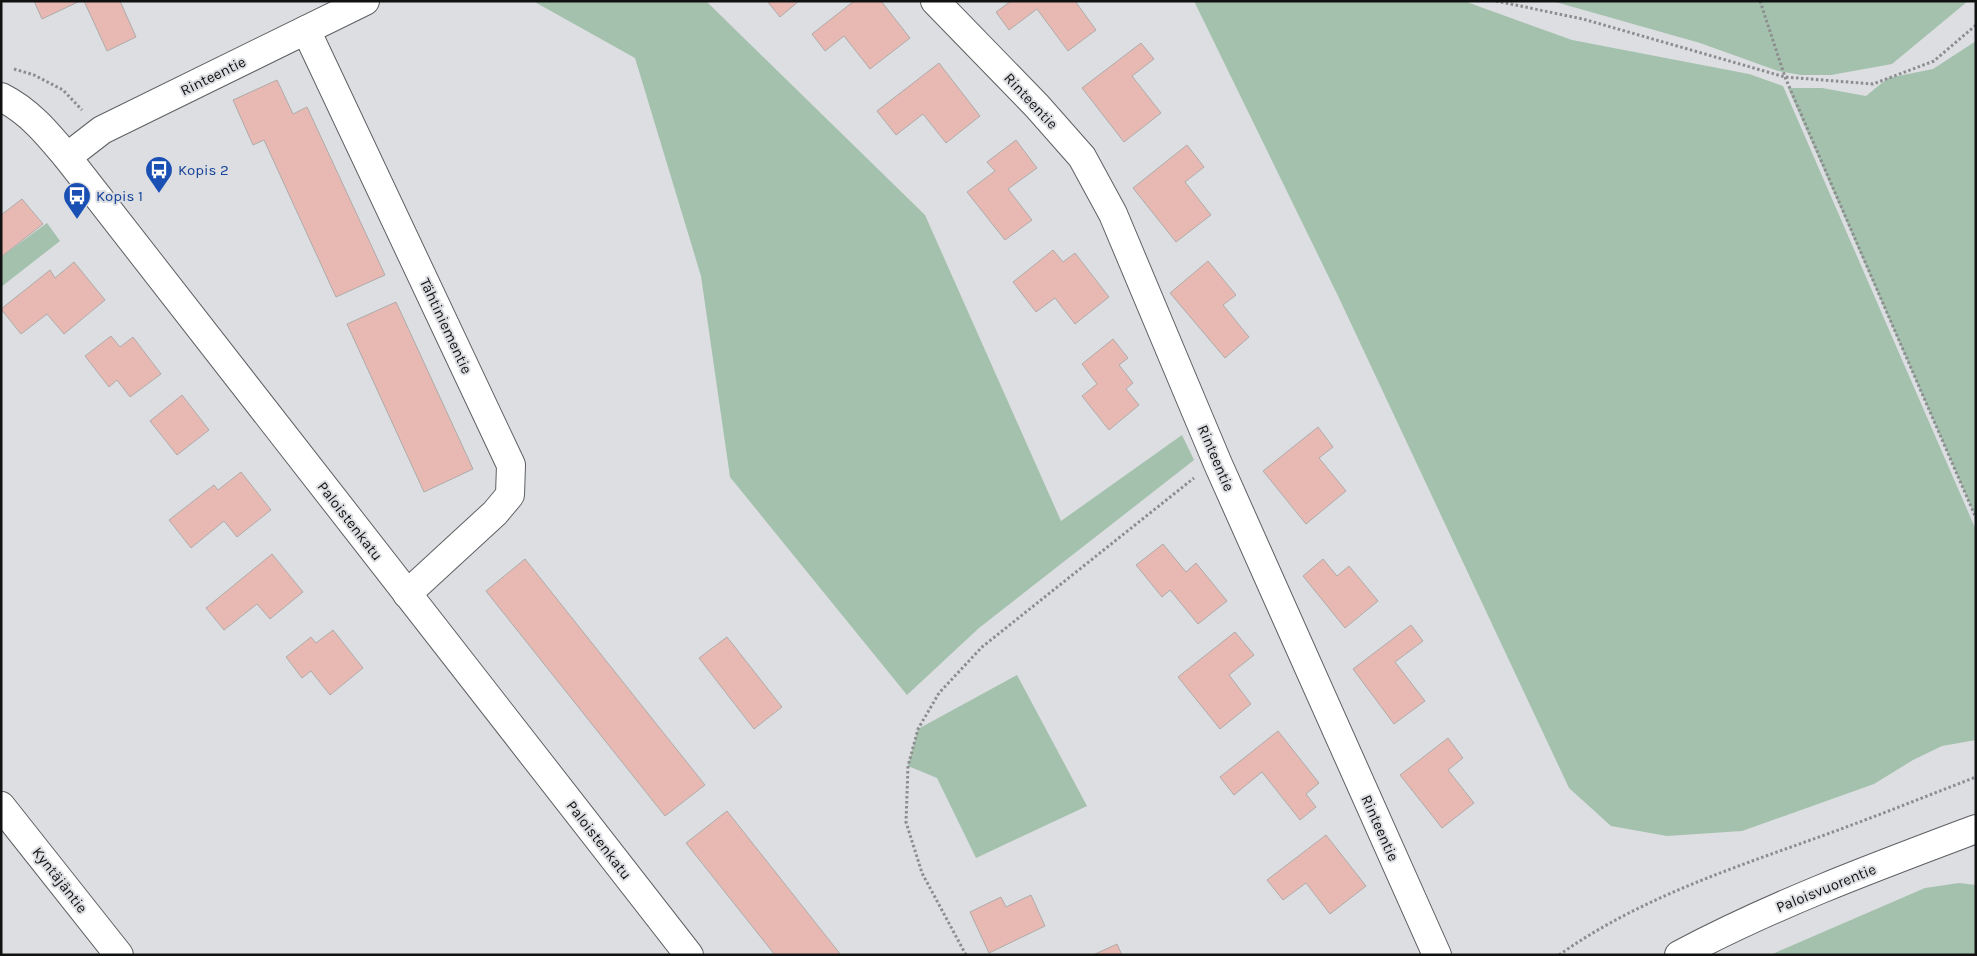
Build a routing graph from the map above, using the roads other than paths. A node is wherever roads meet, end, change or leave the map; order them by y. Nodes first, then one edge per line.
1 (365, 1) edge
2 (936, 1) edge
3 (306, 30) junction
4 (2, 97) edge
5 (67, 157) junction
6 (407, 594) junction
7 (1, 806) edge
8 (1976, 829) edge
9 (119, 955) edge
10 (689, 955) edge
11 (1437, 955) edge
12 (1679, 955) edge

1 - 3 street, Rinteentie
2 - 11 street, Rinteentie
3 - 5 street, Rinteentie
3 - 6 street, Tähtiniementie
4 - 5 street, Paloistenkatu
5 - 6 street, Paloistenkatu
6 - 10 street, Paloistenkatu
7 - 9 street, Kyntäjäntie
8 - 12 street, Paloisvuorentie

